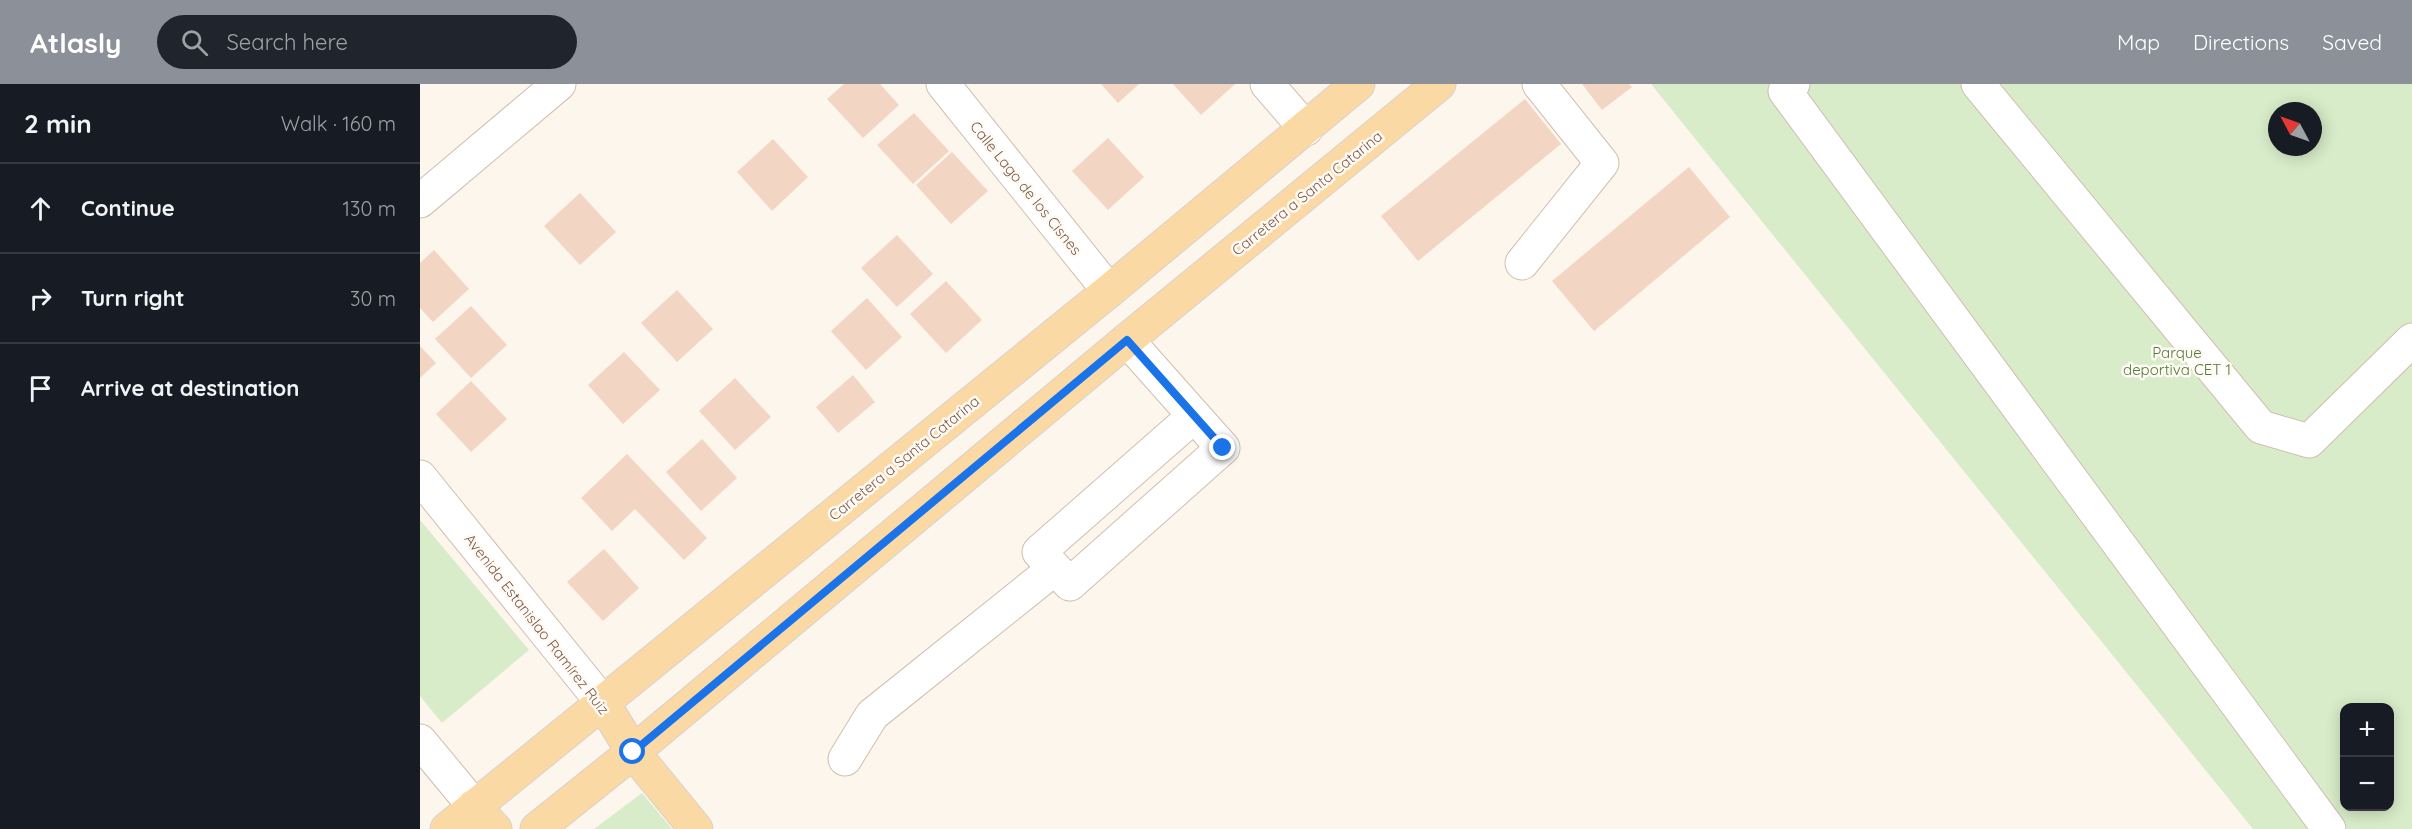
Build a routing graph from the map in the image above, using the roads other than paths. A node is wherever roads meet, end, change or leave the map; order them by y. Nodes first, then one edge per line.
1 (559, 84) edge
2 (943, 84) edge
3 (1267, 84) edge
4 (1358, 84) edge
5 (1439, 84) edge
6 (1539, 84) edge
7 (1793, 84) edge
8 (1978, 84) edge
9 (1306, 129) junction
10 (420, 201) edge
11 (1522, 263) dead end
12 (1110, 291) junction
13 (1127, 340) junction
14 (2412, 340) edge
15 (1194, 416) junction
16 (420, 477) edge
17 (1054, 569) junction
18 (603, 703) junction
19 (420, 741) edge
20 (633, 752) junction
21 (845, 759) dead end
22 (484, 818) edge
23 (447, 829) edge
24 (537, 829) edge
25 (696, 829) edge
26 (2329, 829) edge

1 - 10 street
2 - 12 street, Calle Lago de los Cisnes
3 - 9 street
4 - 9 main road, Carretera a Santa Catarina
5 - 13 main road, Carretera a Santa Catarina
6 - 11 street
7 - 26 street
8 - 14 street
9 - 12 main road, Carretera a Santa Catarina
12 - 18 main road, Carretera a Santa Catarina
13 - 15 street
13 - 20 main road, Carretera a Santa Catarina
15 - 17 street
15 - 17 street
16 - 18 street, Avenida Estanislao Ramírez Ruiz
17 - 21 street
18 - 20 main road, Avenida Estanislao Ramírez Ruiz
18 - 22 main road, Carretera a Santa Catarina
19 - 22 street
20 - 24 main road, Carretera a Santa Catarina
20 - 25 main road, Avenida Estanislao Ramírez Ruiz
22 - 23 main road, Carretera a Santa Catarina

